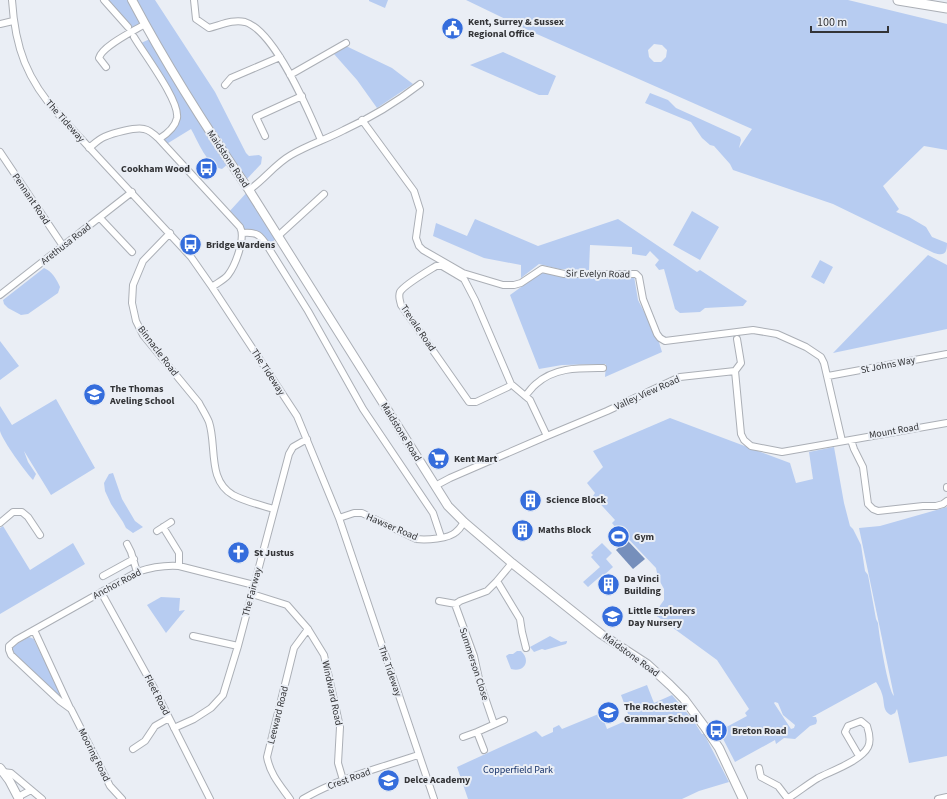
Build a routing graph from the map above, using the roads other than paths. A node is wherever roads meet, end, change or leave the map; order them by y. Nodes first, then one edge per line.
1 (12, 0) edge
2 (104, 0) edge
3 (132, 0) edge
4 (194, 0) edge
5 (898, 0) edge
6 (947, 8) edge
7 (13, 22) junction
8 (0, 24) edge
9 (145, 24) junction
10 (128, 27) dead end
11 (134, 37) dead end
12 (346, 43) dead end
13 (280, 57) junction
14 (106, 67) dead end
15 (290, 75) junction
16 (420, 84) dead end
17 (225, 85) dead end
18 (302, 96) junction
19 (362, 120) junction
20 (265, 136) dead end
21 (160, 139) junction
22 (322, 140) junction
23 (90, 148) junction
24 (0, 152) edge
25 (249, 190) junction
26 (132, 192) junction
27 (324, 194) dead end
28 (100, 218) junction
29 (243, 233) junction
30 (170, 234) junction
31 (278, 236) junction
32 (63, 246) junction
33 (132, 252) dead end
34 (212, 287) junction
35 (0, 295) edge
36 (737, 339) dead end
37 (947, 354) edge
38 (603, 368) dead end
39 (735, 371) junction
40 (828, 376) junction
41 (512, 384) junction
42 (525, 396) junction
43 (947, 423) edge
44 (547, 436) junction
45 (307, 440) junction
46 (842, 440) junction
47 (852, 440) junction
48 (434, 486) junction
49 (947, 501) edge
50 (274, 509) junction
51 (339, 518) junction
52 (171, 522) dead end
53 (464, 522) junction
54 (0, 523) edge
55 (40, 535) dead end
56 (441, 537) junction
57 (128, 544) dead end
58 (134, 559) junction
59 (512, 563) junction
60 (179, 566) junction
61 (138, 572) junction
62 (103, 576) dead end
63 (497, 581) junction
64 (254, 585) junction
65 (101, 592) junction
66 (252, 594) junction
67 (440, 601) dead end
68 (456, 604) junction
69 (308, 629) junction
70 (34, 630) junction
71 (193, 636) dead end
72 (13, 642) joint
73 (238, 646) junction
74 (526, 648) dead end
75 (71, 709) junction
76 (169, 718) junction
77 (504, 720) dead end
78 (494, 724) junction
79 (174, 728) junction
80 (477, 732) junction
81 (463, 737) dead end
82 (133, 748) dead end
83 (484, 750) dead end
84 (418, 755) junction
85 (859, 756) junction
86 (759, 768) dead end
87 (2, 770) edge
88 (343, 780) junction
89 (31, 790) junction
90 (947, 797) edge
91 (18, 798) edge
92 (42, 799) edge
93 (122, 799) edge
94 (210, 799) edge
95 (290, 799) edge
96 (303, 799) edge
97 (434, 799) edge
98 (742, 799) edge
99 (788, 799) edge
100 (938, 799) edge

1 - 7 street, The Tideway
2 - 10 street
3 - 9 main road, Maidstone Road
4 - 13 street
5 - 6 highway
7 - 8 street
7 - 23 street, The Tideway
9 - 14 street
9 - 25 main road, Maidstone Road
11 - 21 street
12 - 15 street
13 - 15 street
13 - 17 street
15 - 18 street
16 - 19 street
18 - 20 street
18 - 22 street
19 - 22 street
19 - 40 street, Sir Evelyn Road
21 - 23 street
21 - 29 street
22 - 25 street
23 - 26 street, The Tideway
24 - 32 street, Pennant Road
25 - 31 main road, Maidstone Road
26 - 28 street, Arethusa Road
26 - 30 street, The Tideway
27 - 31 street
28 - 32 street, Arethusa Road
28 - 33 street
29 - 34 street
29 - 56 street, Maidstone Road
30 - 34 street, The Tideway
30 - 50 street, Binnacle Road
31 - 48 main road, Maidstone Road
32 - 35 street, Arethusa Road
34 - 45 street, The Tideway
36 - 39 street
37 - 40 street, St Johns Way
38 - 42 street
39 - 44 street, Valley View Road
39 - 46 street
40 - 46 street, Sir Evelyn Road
41 - 41 street, Trevale Road
41 - 42 street, Trevale Road
42 - 44 street, Trevale Road
43 - 47 street, Mount Road
44 - 48 street, Valley View Road
45 - 50 street, The Fairway
45 - 51 street, The Tideway
46 - 47 street, Mount Road
47 - 49 street
48 - 53 main road, Maidstone Road
50 - 64 street, The Fairway
51 - 56 street, Hawser Road
51 - 84 street, The Tideway
52 - 60 street
53 - 56 street, Hawser Road
53 - 59 main road, Maidstone Road
54 - 55 street
57 - 58 street
58 - 61 street
58 - 62 street
59 - 63 street
59 - 98 main road, Maidstone Road
60 - 61 street, Anchor Road
60 - 64 street, Anchor Road
61 - 65 street, Anchor Road
63 - 68 street
63 - 74 street
64 - 66 street, The Fairway
65 - 70 street, Anchor Road
65 - 76 street, Fleet Road
66 - 69 street, Windward Road
66 - 73 street, The Fairway
67 - 68 street
68 - 78 street, Summerson Close
69 - 88 street, Windward Road
69 - 95 street, Leeward Road
70 - 72 street, Anchor Road
70 - 75 street, Mooring Road
71 - 73 street
72 - 75 street, Mooring Road
73 - 79 street, The Fairway
75 - 93 street, Mooring Road
76 - 79 street, Fleet Road
76 - 82 street
77 - 78 street
78 - 80 street
79 - 94 street, Fleet Road
80 - 81 street
80 - 83 street
84 - 88 street, Crest Road
84 - 97 street, The Tideway
85 - 85 street
85 - 99 street
86 - 99 street
87 - 89 street
87 - 91 main road
88 - 96 street, Crest Road
89 - 91 street
89 - 92 street
90 - 100 street

